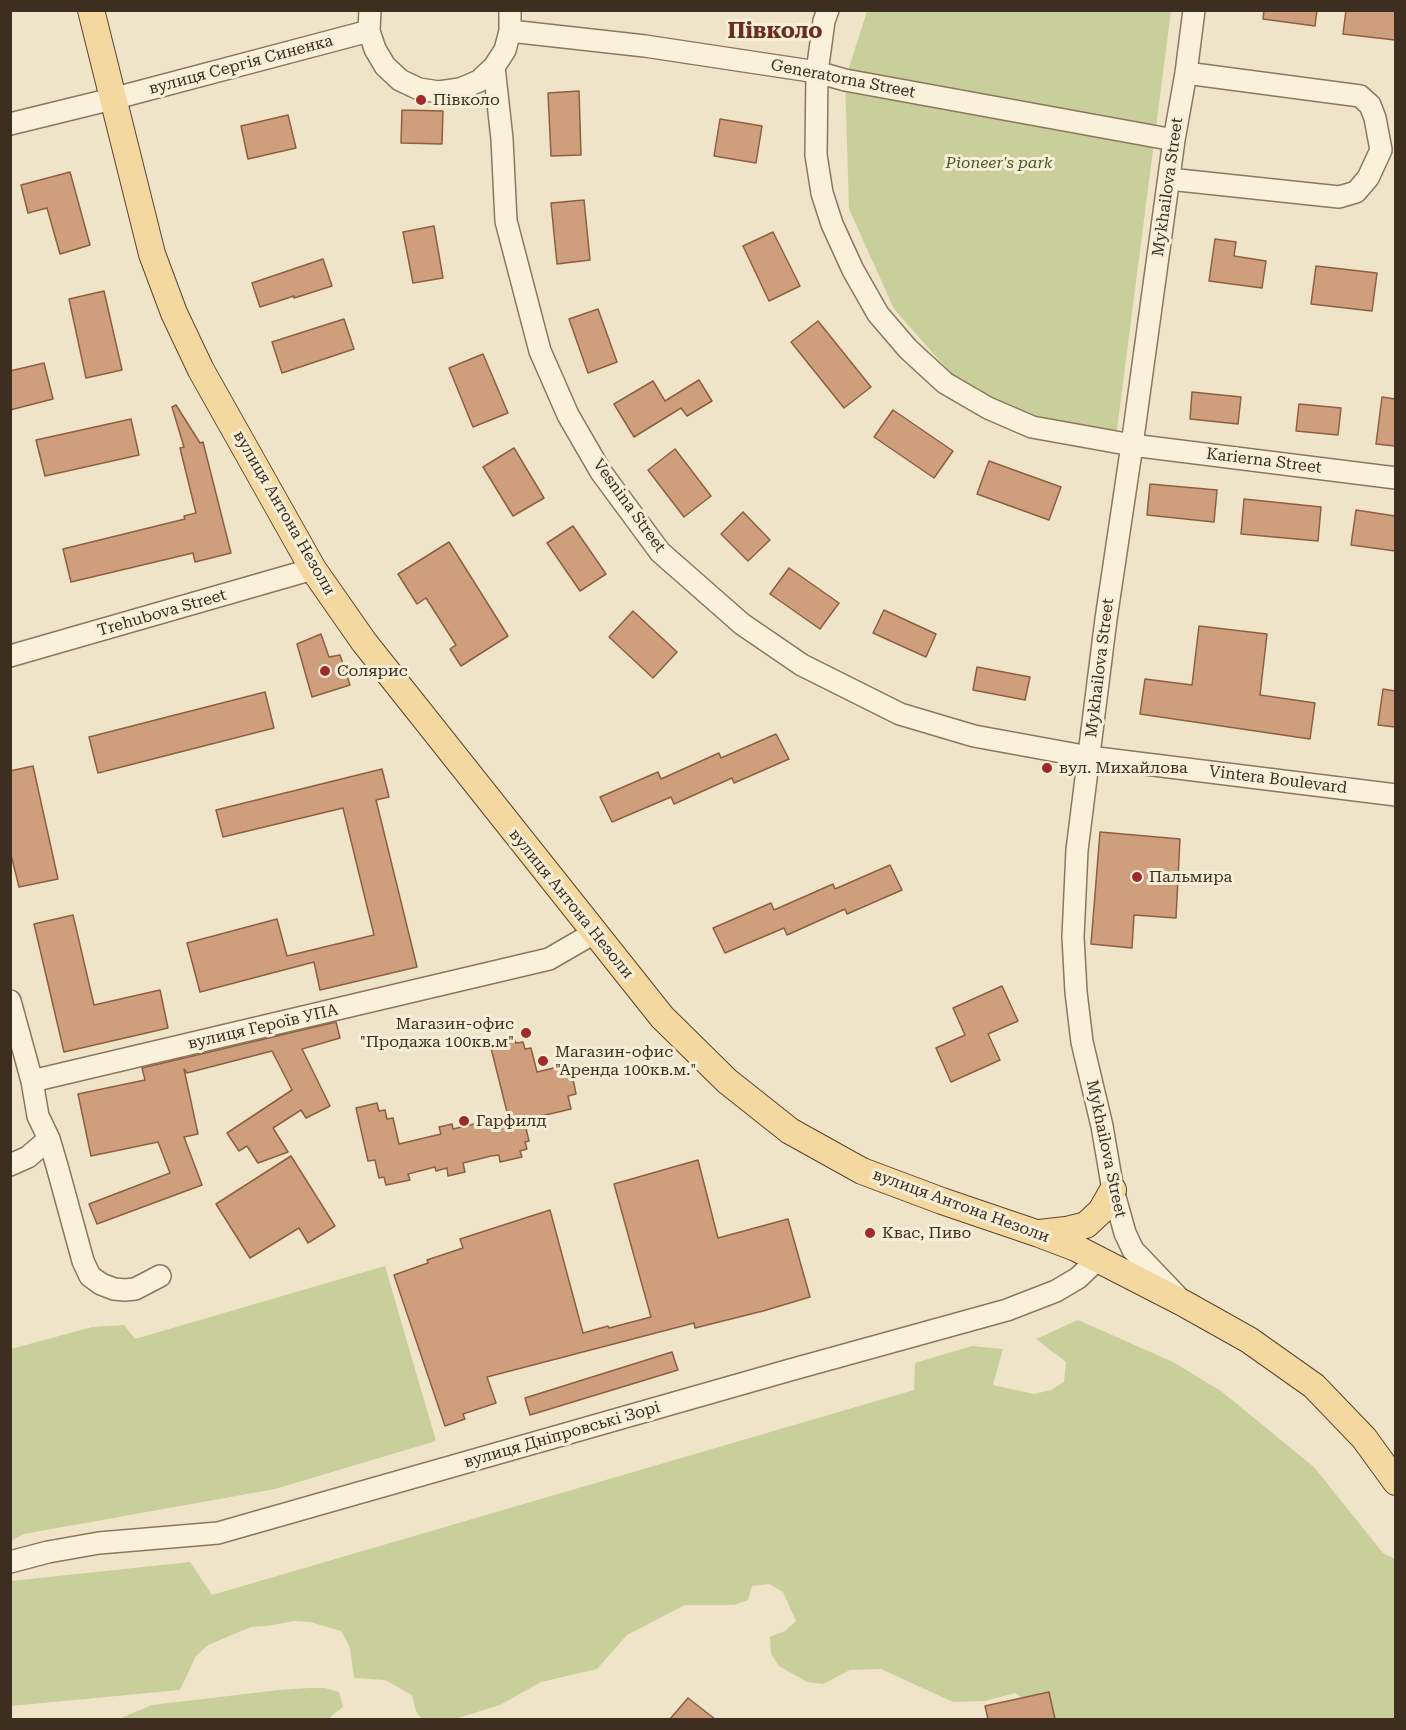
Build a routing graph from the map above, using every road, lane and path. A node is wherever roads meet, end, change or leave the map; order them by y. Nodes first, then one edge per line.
1 (92, 10) edge
2 (828, 10) edge
3 (1194, 10) edge
4 (370, 21) edge
5 (510, 21) edge
6 (494, 67) junction
7 (817, 72) junction
8 (1186, 74) junction
9 (112, 99) junction
10 (10, 124) edge
11 (1174, 140) junction
12 (1388, 151) edge
13 (1168, 179) junction
14 (1132, 445) junction
15 (1395, 478) edge
16 (313, 569) junction
17 (10, 656) edge
18 (1089, 757) junction
19 (1395, 795) edge
20 (594, 933) junction
21 (10, 1001) edge
22 (32, 1081) junction
23 (49, 1139) junction
24 (10, 1165) edge
25 (1113, 1190) junction
26 (1039, 1233) junction
27 (1098, 1259) junction
28 (160, 1276) dead end
29 (1183, 1303) junction
30 (1395, 1482) edge
31 (10, 1562) edge

1 - 9 main road, вулиця Антона Незоли
2 - 7 street, Karierna Street
3 - 8 street, Mykhailova Street
4 - 6 street
4 - 9 street, вулиця Сергія Синенка
5 - 6 street
5 - 7 street, Generatorna Street
6 - 18 street, Vesnina Street
7 - 11 street, Generatorna Street
7 - 14 street, Karierna Street
8 - 11 street, Mykhailova Street
8 - 12 street
9 - 10 street, вулиця Сергія Синенка
9 - 16 main road, вулиця Антона Незоли
11 - 13 street, Mykhailova Street
12 - 13 street
13 - 14 street, Mykhailova Street
14 - 15 street, Karierna Street
14 - 18 street, Mykhailova Street
16 - 17 street, Trehubova Street
16 - 20 main road, вулиця Антона Незоли
18 - 19 street, Vintera Boulevard
18 - 25 street, Mykhailova Street
20 - 22 street, вулиця Героїв УПА
20 - 26 main road, вулиця Антона Незоли
21 - 22 street
22 - 23 street
23 - 24 street
23 - 28 street
25 - 26 main road
25 - 29 street, Mykhailova Street
26 - 27 main road, вулиця Антона Незоли
27 - 29 main road, вулиця Антона Незоли
27 - 31 street, вулиця Дніпровські Зорі
29 - 30 main road, вулиця Антона Незоли

